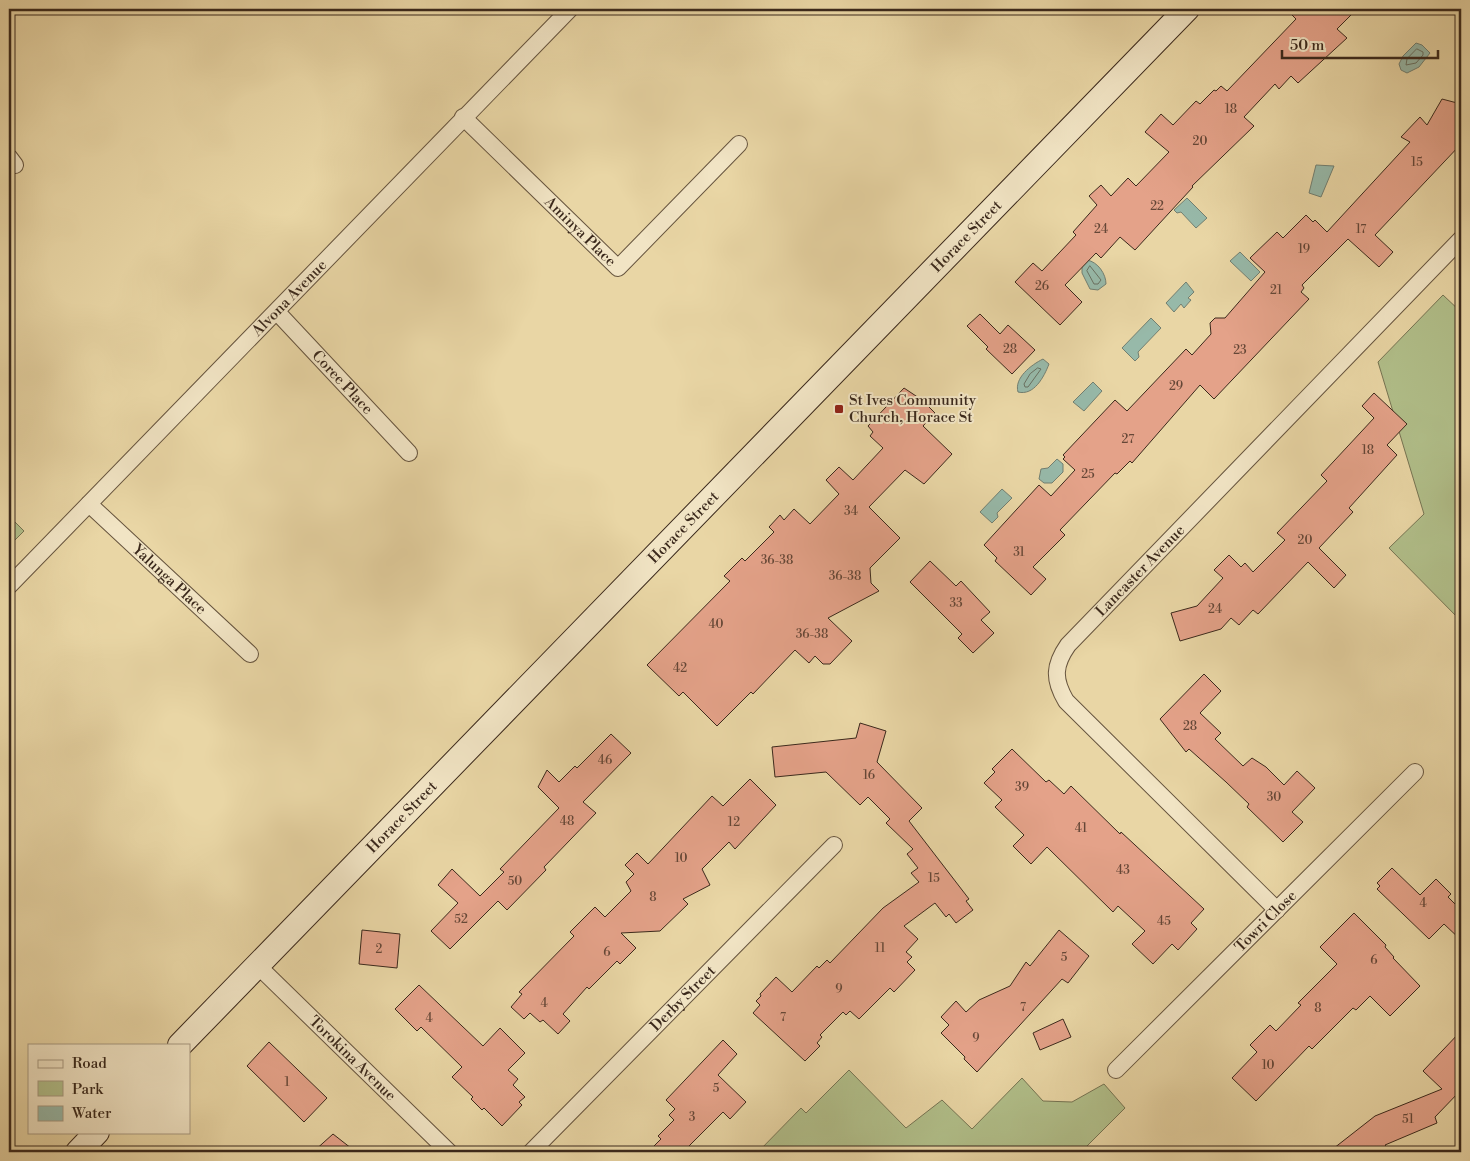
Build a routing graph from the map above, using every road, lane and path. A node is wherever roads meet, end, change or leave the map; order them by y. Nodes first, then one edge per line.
1 (570, 9) edge
2 (1187, 9) edge
3 (463, 117) junction
4 (739, 144) dead end
5 (1461, 239) edge
6 (277, 312) junction
7 (409, 453) dead end
8 (89, 504) junction
9 (9, 586) edge
10 (250, 654) dead end
11 (1415, 772) dead end
12 (834, 845) dead end
13 (1277, 910) junction
14 (256, 964) junction
15 (181, 1044) edge
16 (1116, 1070) dead end
17 (95, 1134) edge
18 (78, 1152) edge
19 (450, 1152) edge
20 (531, 1152) edge

1 - 3 street, Alvona Avenue
2 - 14 main road, Horace Street
3 - 4 street, Aminya Place
3 - 6 street, Alvona Avenue
5 - 13 street, Lancaster Avenue
6 - 7 street, Coree Place
6 - 8 street, Alvona Avenue
8 - 9 street, Alvona Avenue
8 - 10 street, Yalunga Place
11 - 13 street, Towri Close
12 - 20 street, Derby Street
13 - 16 street, Towri Close
14 - 15 main road, Horace Street
14 - 19 street, Torokina Avenue
17 - 18 main road

